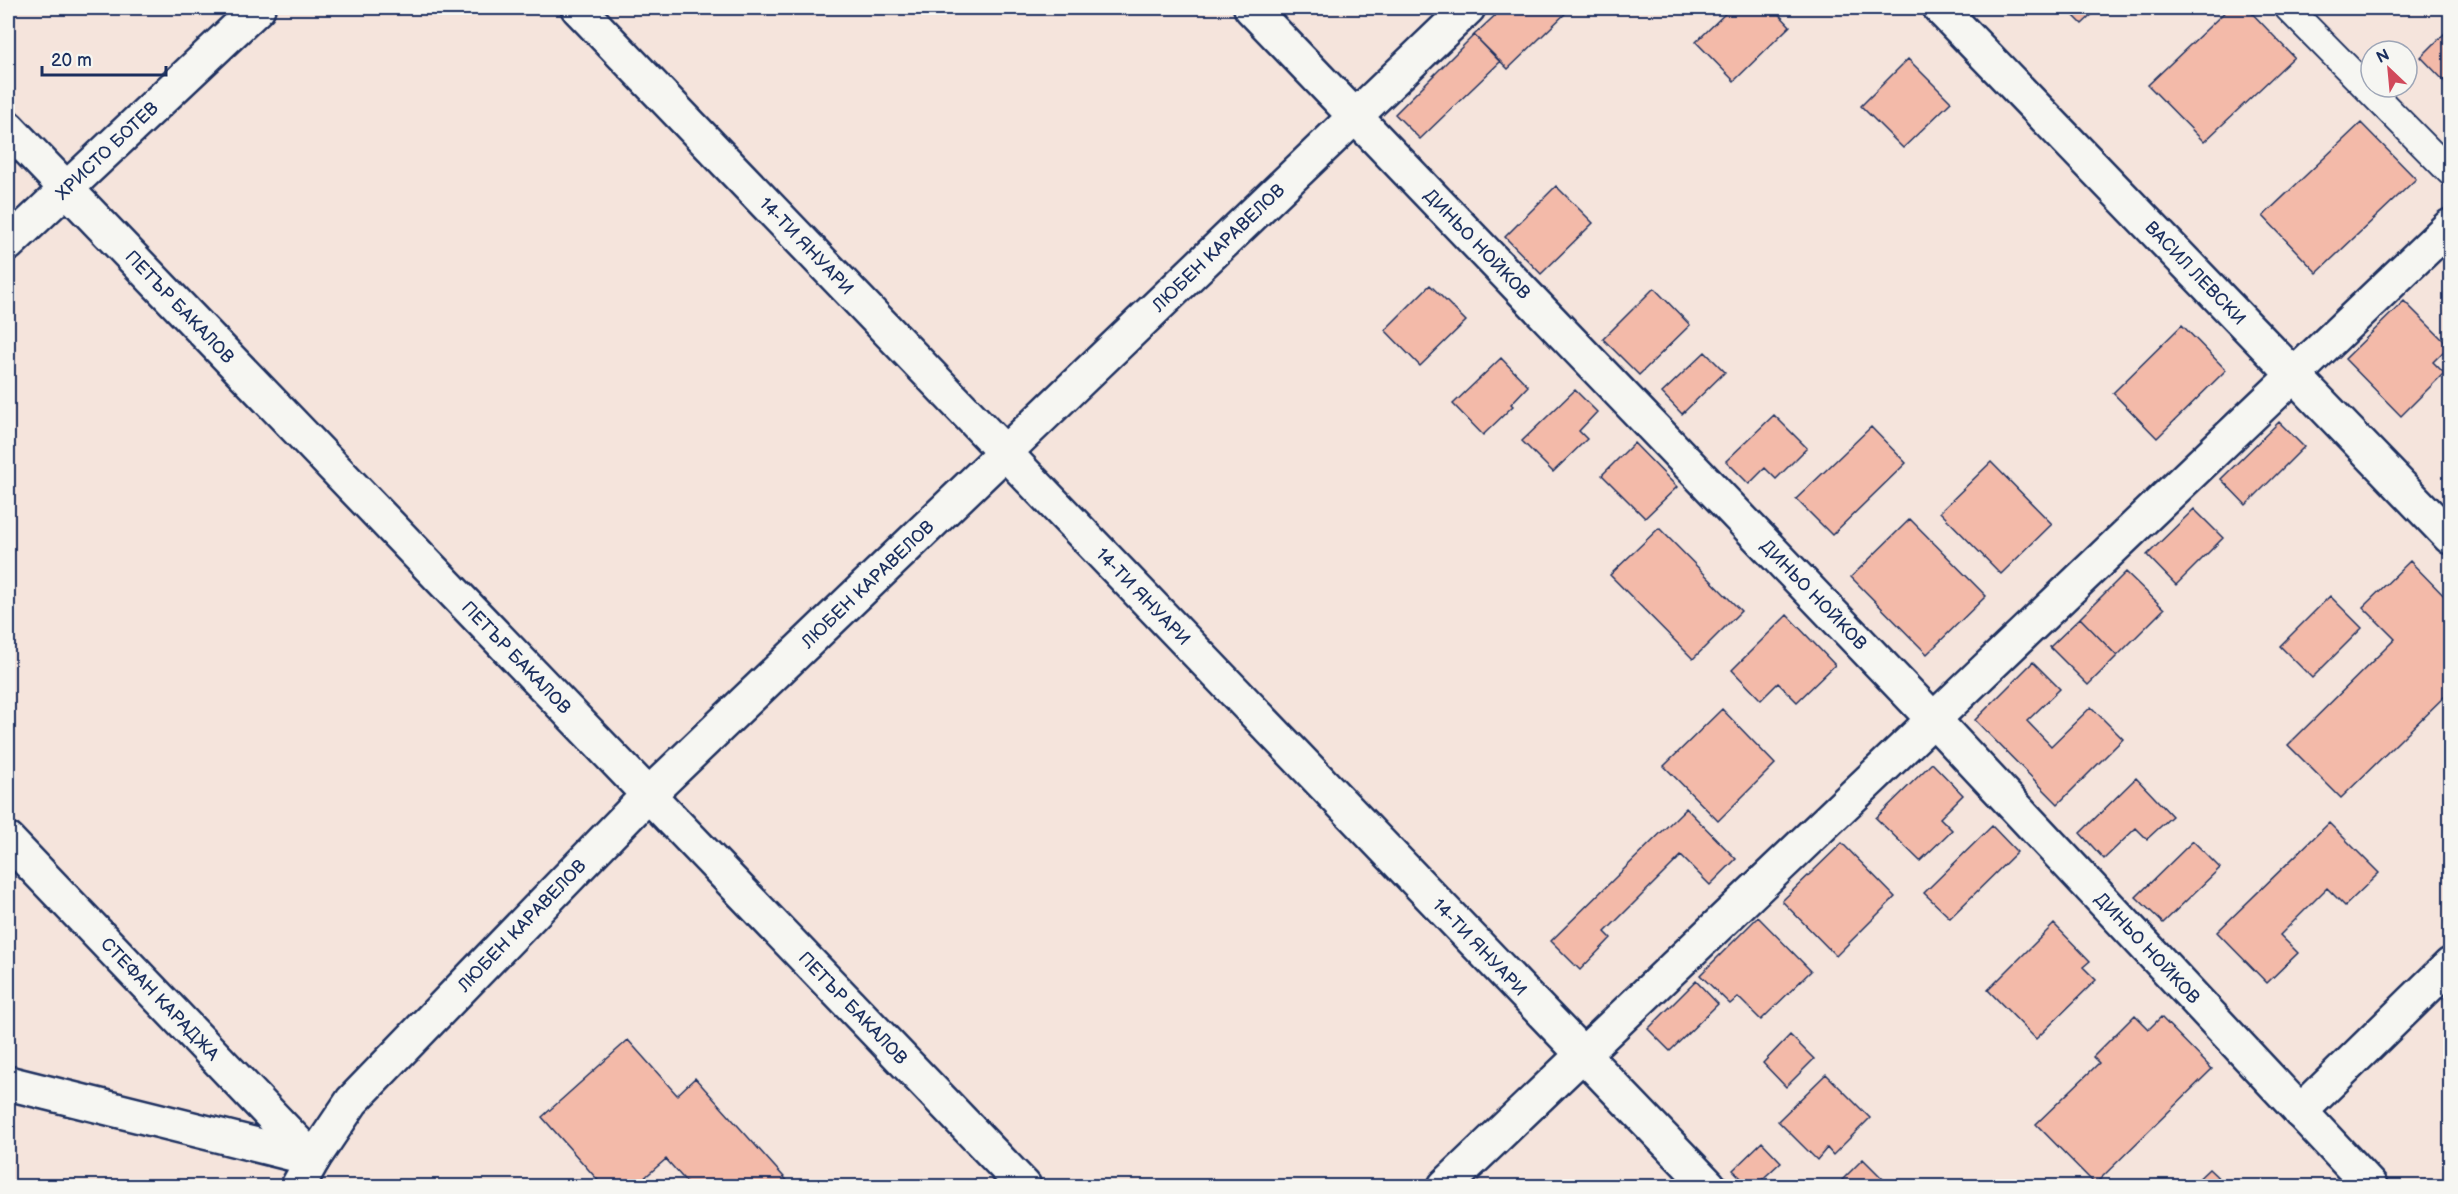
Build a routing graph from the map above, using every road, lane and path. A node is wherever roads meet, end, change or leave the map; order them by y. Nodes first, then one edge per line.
1 (258, 8) edge
2 (578, 8) edge
3 (1251, 8) edge
4 (1468, 8) edge
5 (1940, 8) edge
6 (2288, 8) edge
7 (1356, 116) junction
8 (8, 128) edge
9 (2451, 172) edge
10 (65, 188) junction
11 (2451, 226) edge
12 (8, 244) edge
13 (2293, 376) junction
14 (1005, 452) junction
15 (2451, 537) edge
16 (1933, 719) junction
17 (648, 795) junction
18 (8, 840) edge
19 (2451, 965) edge
20 (1583, 1055) junction
21 (8, 1083) edge
22 (2300, 1112) junction
23 (306, 1173) edge
24 (1024, 1186) edge
25 (1445, 1186) edge
26 (1709, 1186) edge
27 (2370, 1186) edge

1 - 10 street, ХРИСТО БОТЕВ
2 - 14 street, 14-ТИ ЯНУАРИ
3 - 7 street, ДИНЬО НОЙКОВ
4 - 7 street, ЛЮБЕН КАРАВЕЛОВ
5 - 13 street, ВАСИЛ ЛЕВСКИ
6 - 9 lane
7 - 14 street, ЛЮБЕН КАРАВЕЛОВ
7 - 16 street, ДИНЬО НОЙКОВ
8 - 10 street, ПЕТЪР БАКАЛОВ
10 - 12 street, ХРИСТО БОТЕВ
10 - 17 street, ПЕТЪР БАКАЛОВ
11 - 13 street
13 - 15 street, ВАСИЛ ЛЕВСКИ
13 - 16 street
14 - 17 street, ЛЮБЕН КАРАВЕЛОВ
14 - 20 street, 14-ТИ ЯНУАРИ
16 - 20 street
16 - 22 street, ДИНЬО НОЙКОВ
17 - 23 street, ЛЮБЕН КАРАВЕЛОВ
17 - 24 street, ПЕТЪР БАКАЛОВ
18 - 23 street, СТЕФАН КАРАДЖА
19 - 22 street
20 - 25 street
20 - 26 street, 14-ТИ ЯНУАРИ
21 - 23 street
22 - 27 street, ДИНЬО НОЙКОВ

